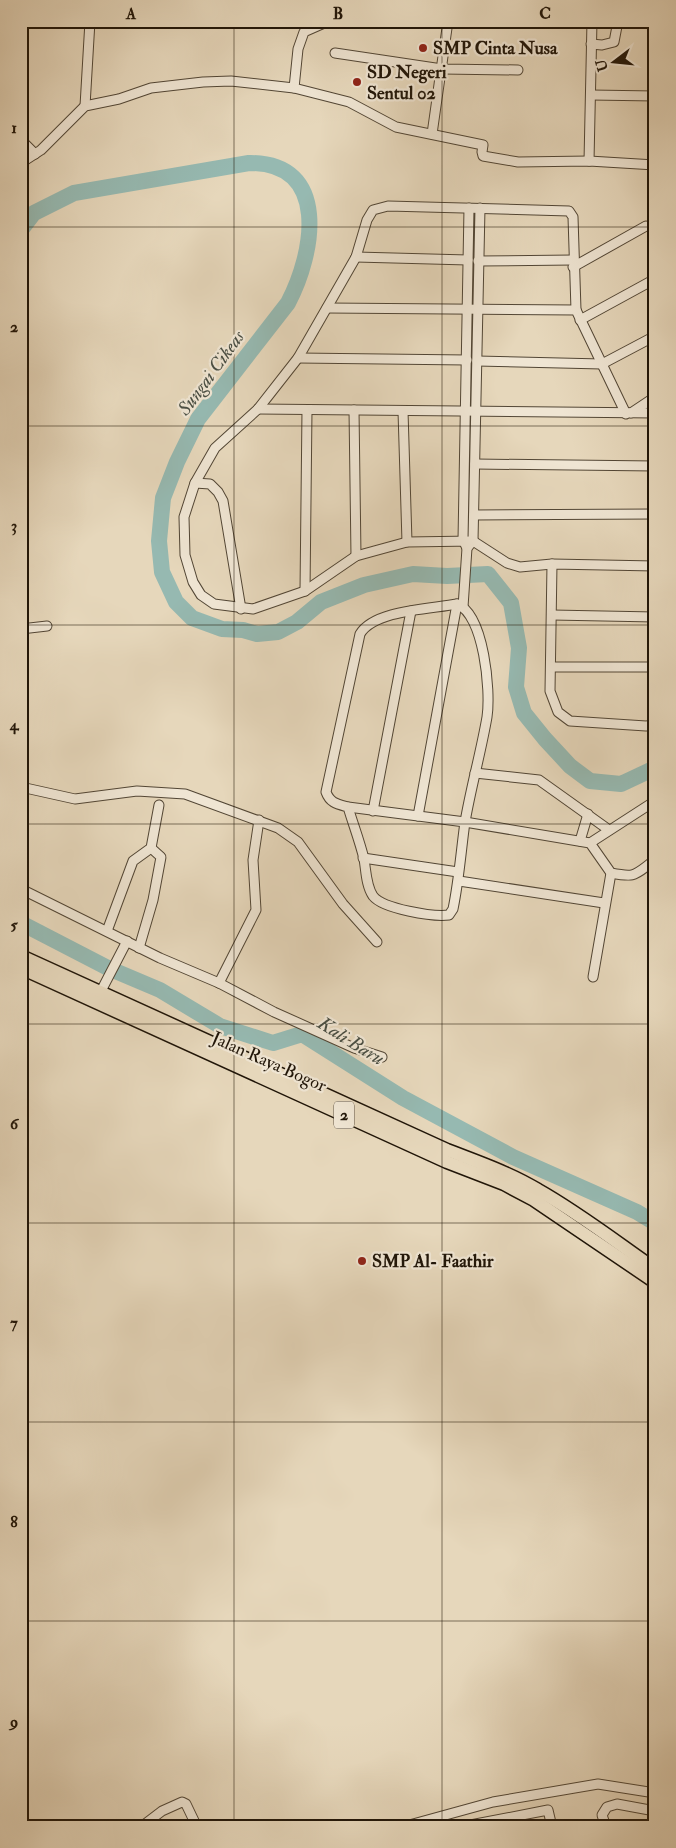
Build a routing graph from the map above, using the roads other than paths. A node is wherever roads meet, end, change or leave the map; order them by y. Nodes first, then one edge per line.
1 (90, 21) edge
2 (328, 21) edge
3 (448, 21) edge
4 (592, 21) edge
5 (618, 21) edge
6 (591, 44) junction
7 (334, 53) dead end
8 (442, 69) junction
9 (518, 70) dead end
10 (294, 88) junction
11 (591, 95) junction
12 (655, 96) edge
13 (85, 106) junction
14 (432, 134) junction
15 (21, 140) edge
16 (35, 154) junction
17 (589, 161) junction
18 (21, 163) edge
19 (655, 165) edge
20 (469, 208) junction
21 (480, 208) junction
22 (646, 226) dead end
23 (356, 257) junction
24 (468, 260) junction
25 (478, 261) junction
26 (573, 263) junction
27 (655, 279) edge
28 (327, 308) junction
29 (468, 309) junction
30 (478, 309) junction
31 (576, 310) junction
32 (580, 320) junction
33 (655, 336) edge
34 (298, 358) junction
35 (466, 360) junction
36 (477, 360) junction
37 (602, 364) junction
38 (655, 397) edge
39 (258, 409) junction
40 (307, 410) junction
41 (354, 410) junction
42 (403, 411) junction
43 (466, 411) junction
44 (476, 411) junction
45 (655, 413) edge
46 (629, 414) junction
47 (475, 464) junction
48 (655, 466) edge
49 (195, 483) junction
50 (655, 514) edge
51 (474, 515) junction
52 (407, 542) junction
53 (468, 543) junction
54 (356, 556) junction
55 (552, 564) junction
56 (655, 566) edge
57 (305, 591) junction
58 (460, 605) junction
59 (241, 609) junction
60 (411, 611) junction
61 (552, 615) junction
62 (655, 617) edge
63 (47, 626) dead end
64 (21, 629) edge
65 (552, 667) junction
66 (655, 667) edge
67 (655, 725) edge
68 (475, 773) junction
69 (21, 787) edge
70 (655, 801) edge
71 (159, 805) dead end
72 (348, 807) junction
73 (373, 810) junction
74 (588, 814) junction
75 (418, 816) junction
76 (259, 820) junction
77 (465, 822) junction
78 (609, 830) junction
79 (580, 841) junction
80 (590, 843) junction
81 (151, 848) junction
82 (363, 858) junction
83 (655, 860) edge
84 (611, 874) junction
85 (459, 877) junction
86 (21, 889) edge
87 (604, 903) junction
88 (107, 931) junction
89 (127, 941) junction
90 (377, 942) dead end
91 (139, 948) junction
92 (21, 956) edge
93 (21, 968) edge
94 (593, 977) dead end
95 (219, 983) junction
96 (100, 993) junction
97 (382, 1057) dead end
98 (655, 1269) edge
99 (655, 1282) edge
100 (655, 1793) edge
101 (654, 1812) edge
102 (506, 1822) edge
103 (424, 1824) edge
104 (141, 1827) edge
105 (197, 1827) edge
106 (402, 1827) edge
107 (460, 1827) edge
108 (552, 1827) edge
109 (606, 1827) edge

1 - 13 street
2 - 10 street
3 - 8 street
4 - 6 street
5 - 6 street
6 - 11 street
7 - 8 street
8 - 9 street
8 - 14 street
10 - 13 street
10 - 14 street
11 - 12 street
11 - 17 street
13 - 16 street
14 - 17 street
15 - 16 street
16 - 18 street
17 - 19 street
20 - 21 street
20 - 23 street
20 - 24 street
21 - 25 street
21 - 26 street
22 - 26 street
23 - 24 street
23 - 28 street
24 - 29 street
25 - 26 street
25 - 30 street
26 - 31 street
27 - 32 street
28 - 29 street
28 - 34 street
29 - 30 street
29 - 35 street
30 - 31 street
30 - 36 street
31 - 32 street
32 - 37 street
33 - 37 street
34 - 35 street
34 - 39 street
35 - 43 street
36 - 37 street
36 - 44 street
37 - 46 street
38 - 46 street
39 - 40 street
39 - 49 street
40 - 41 street
40 - 57 street
41 - 42 street
41 - 54 street
42 - 43 street
42 - 52 street
43 - 44 street
43 - 53 street
44 - 46 street
44 - 47 street
45 - 46 street
47 - 48 street
47 - 51 street
49 - 59 street
49 - 59 street
50 - 51 street
51 - 53 street
52 - 53 street
52 - 54 street
53 - 55 street
53 - 58 street
54 - 57 street
55 - 56 street
55 - 61 street
57 - 59 street
58 - 60 street
58 - 68 street
58 - 75 street
60 - 72 street
60 - 73 street
61 - 62 street
61 - 65 street
63 - 64 street
65 - 66 street
65 - 67 street
68 - 74 street
68 - 77 street
69 - 76 street
70 - 78 street
71 - 81 street
72 - 73 street
72 - 82 street
73 - 75 street
74 - 78 street
74 - 79 street
75 - 77 street
76 - 90 street
76 - 95 street
77 - 79 street
77 - 85 street
78 - 80 street
79 - 80 street
80 - 84 street
81 - 88 street
81 - 91 street
82 - 85 street
82 - 85 street
83 - 84 street
84 - 87 street
85 - 87 street
86 - 88 street
87 - 94 street
88 - 89 street
89 - 91 street
89 - 96 street
91 - 95 street
92 - 96 highway, Jalan Raya Bogor / 2
93 - 99 highway, Jalan Raya Bogor / 2
95 - 97 street
96 - 98 highway, Jalan Raya Bogor / 2
100 - 103 street
101 - 109 street
102 - 107 street
102 - 108 street
103 - 106 street
104 - 105 street

